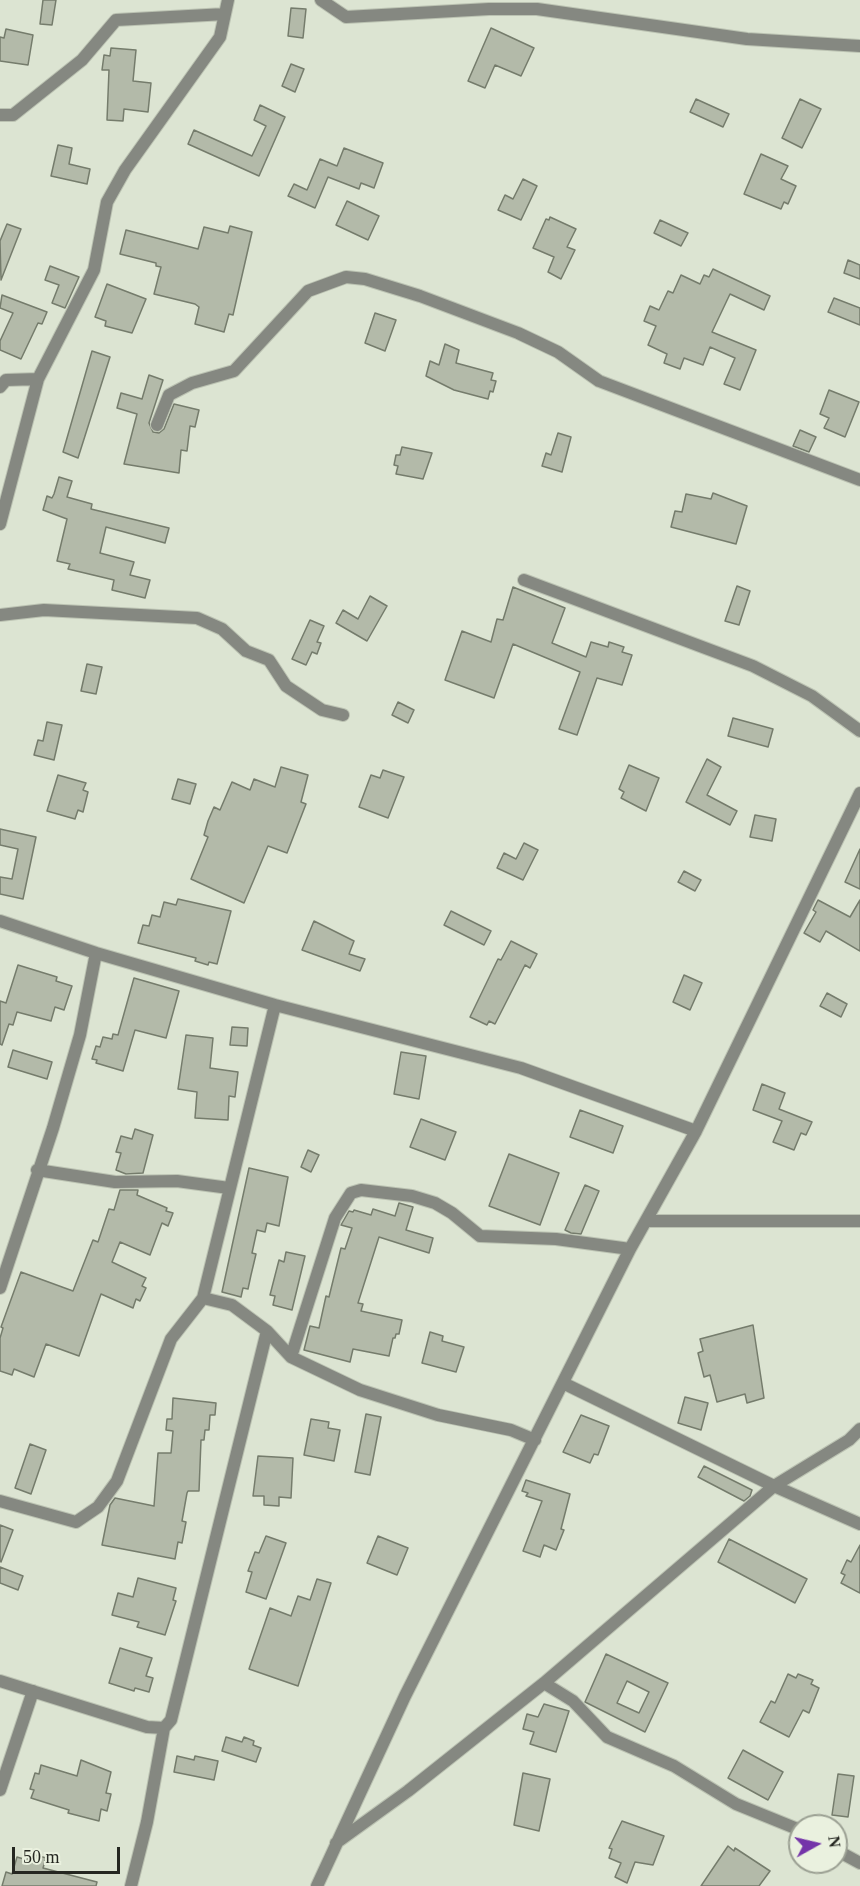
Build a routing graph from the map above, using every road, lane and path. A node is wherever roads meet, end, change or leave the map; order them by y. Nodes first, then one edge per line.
1 (228, 0) edge
2 (321, 0) edge
3 (535, 4) edge
4 (225, 14) junction
5 (860, 46) edge
6 (6, 115) edge
7 (0, 123) edge
8 (38, 379) junction
9 (0, 387) edge
10 (157, 425) dead end
11 (860, 480) edge
12 (0, 524) edge
13 (524, 580) dead end
14 (0, 615) edge
15 (343, 715) dead end
16 (860, 731) edge
17 (860, 793) edge
18 (0, 921) edge
19 (96, 953) junction
20 (275, 1005) junction
21 (696, 1131) junction
22 (37, 1170) junction
23 (229, 1188) junction
24 (648, 1221) junction
25 (860, 1221) edge
26 (630, 1249) junction
27 (0, 1288) edge
28 (203, 1298) junction
29 (267, 1331) junction
30 (291, 1357) junction
31 (563, 1383) junction
32 (860, 1429) edge
33 (535, 1440) junction
34 (774, 1486) junction
35 (0, 1501) edge
36 (860, 1524) edge
37 (0, 1682) edge
38 (544, 1683) junction
39 (33, 1691) junction
40 (164, 1728) junction
41 (0, 1790) edge
42 (788, 1825) edge
43 (336, 1844) junction
44 (131, 1886) edge
45 (317, 1886) edge

1 - 4 street
2 - 3 street
3 - 5 street
4 - 6 street
4 - 8 street
6 - 7 street
8 - 9 street
8 - 12 street
10 - 11 street
13 - 16 street
14 - 15 street
17 - 21 street
18 - 19 street
19 - 20 street
19 - 22 street
20 - 21 street
20 - 23 street
21 - 24 street
22 - 23 street
22 - 27 street
23 - 28 street
24 - 25 street
24 - 26 street
26 - 30 street
26 - 31 street
28 - 29 street
28 - 35 street
29 - 30 street
29 - 40 street
30 - 33 street
31 - 33 street
31 - 34 street
32 - 34 street
33 - 43 street
34 - 36 street
34 - 38 street
37 - 39 street
38 - 42 street
38 - 43 street
39 - 40 street
39 - 41 street
40 - 44 street
43 - 45 street

